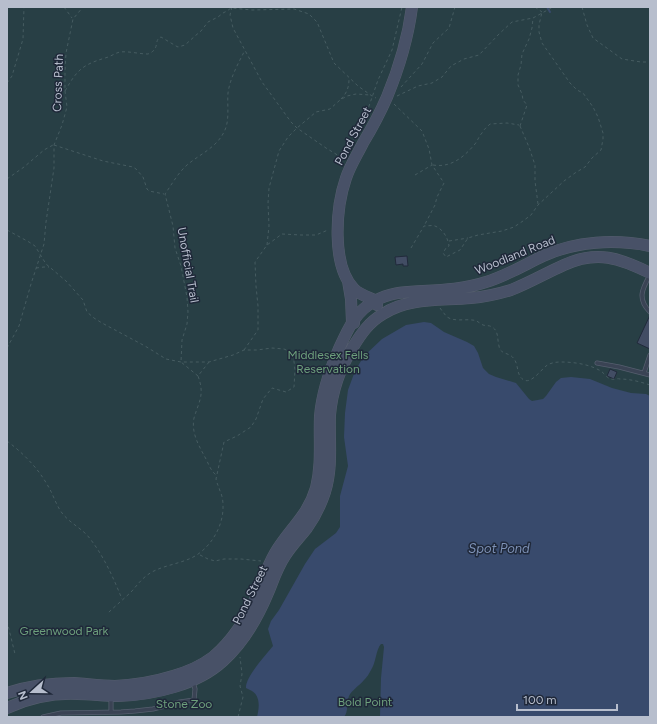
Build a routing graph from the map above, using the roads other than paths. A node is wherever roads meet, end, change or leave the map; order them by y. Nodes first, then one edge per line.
1 (412, 7) edge
2 (650, 246) edge
3 (650, 274) edge
4 (347, 279) junction
5 (375, 300) junction
6 (650, 312) edge
7 (378, 317) junction
8 (352, 322) junction
9 (365, 329) junction
10 (650, 355) edge
11 (597, 363) dead end
12 (644, 372) junction
13 (650, 375) edge
14 (192, 680) junction
15 (7, 693) edge
16 (111, 696) junction
17 (7, 708) edge
18 (111, 712) junction
19 (43, 717) edge

1 - 4 main road, Pond Street
2 - 5 main road, Woodland Road
3 - 6 lane
3 - 7 main road
4 - 5 main road, Pond Street
4 - 8 main road, Pond Street
5 - 7 main road
5 - 8 main road, Woodland Road
7 - 9 main road, Pond Street
8 - 9 main road
8 - 15 main road, Pond Street
9 - 14 main road, Pond Street
10 - 12 lane
11 - 12 lane
12 - 13 lane
14 - 16 main road, Pond Street
14 - 18 lane
16 - 17 main road, Pond Street
16 - 18 lane
18 - 19 lane

